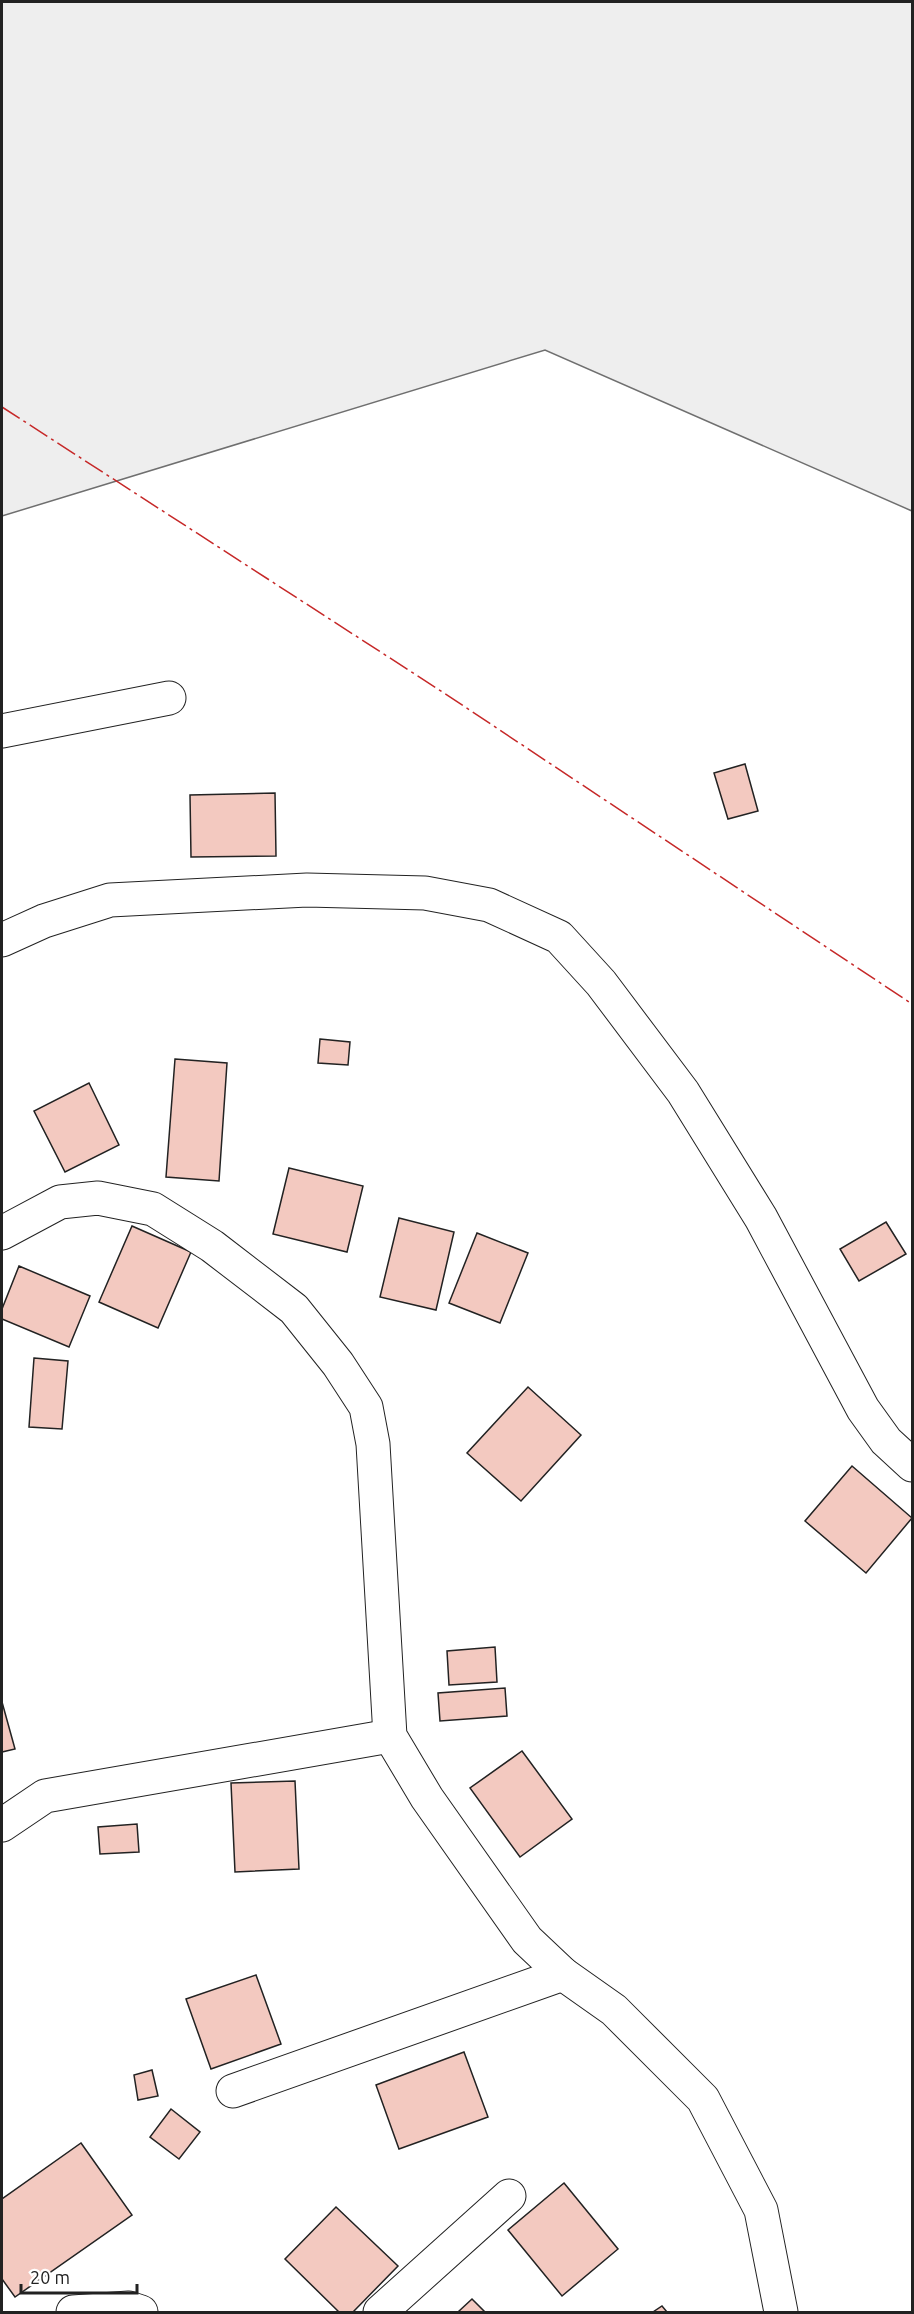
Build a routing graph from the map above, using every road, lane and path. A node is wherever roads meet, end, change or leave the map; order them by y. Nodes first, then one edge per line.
1 (169, 698) dead end
2 (2, 731) edge
3 (2, 939) edge
4 (2, 1233) edge
5 (912, 1466) edge
6 (390, 1737) junction
7 (2, 1825) edge
8 (563, 1974) junction
9 (233, 2091) dead end
10 (509, 2196) dead end
11 (73, 2313) edge
12 (141, 2313) edge
13 (380, 2313) edge
14 (781, 2313) edge

1 - 2 street
3 - 5 street
4 - 6 street
6 - 7 street
6 - 8 street
8 - 9 street
8 - 14 street
10 - 13 street
11 - 12 street

